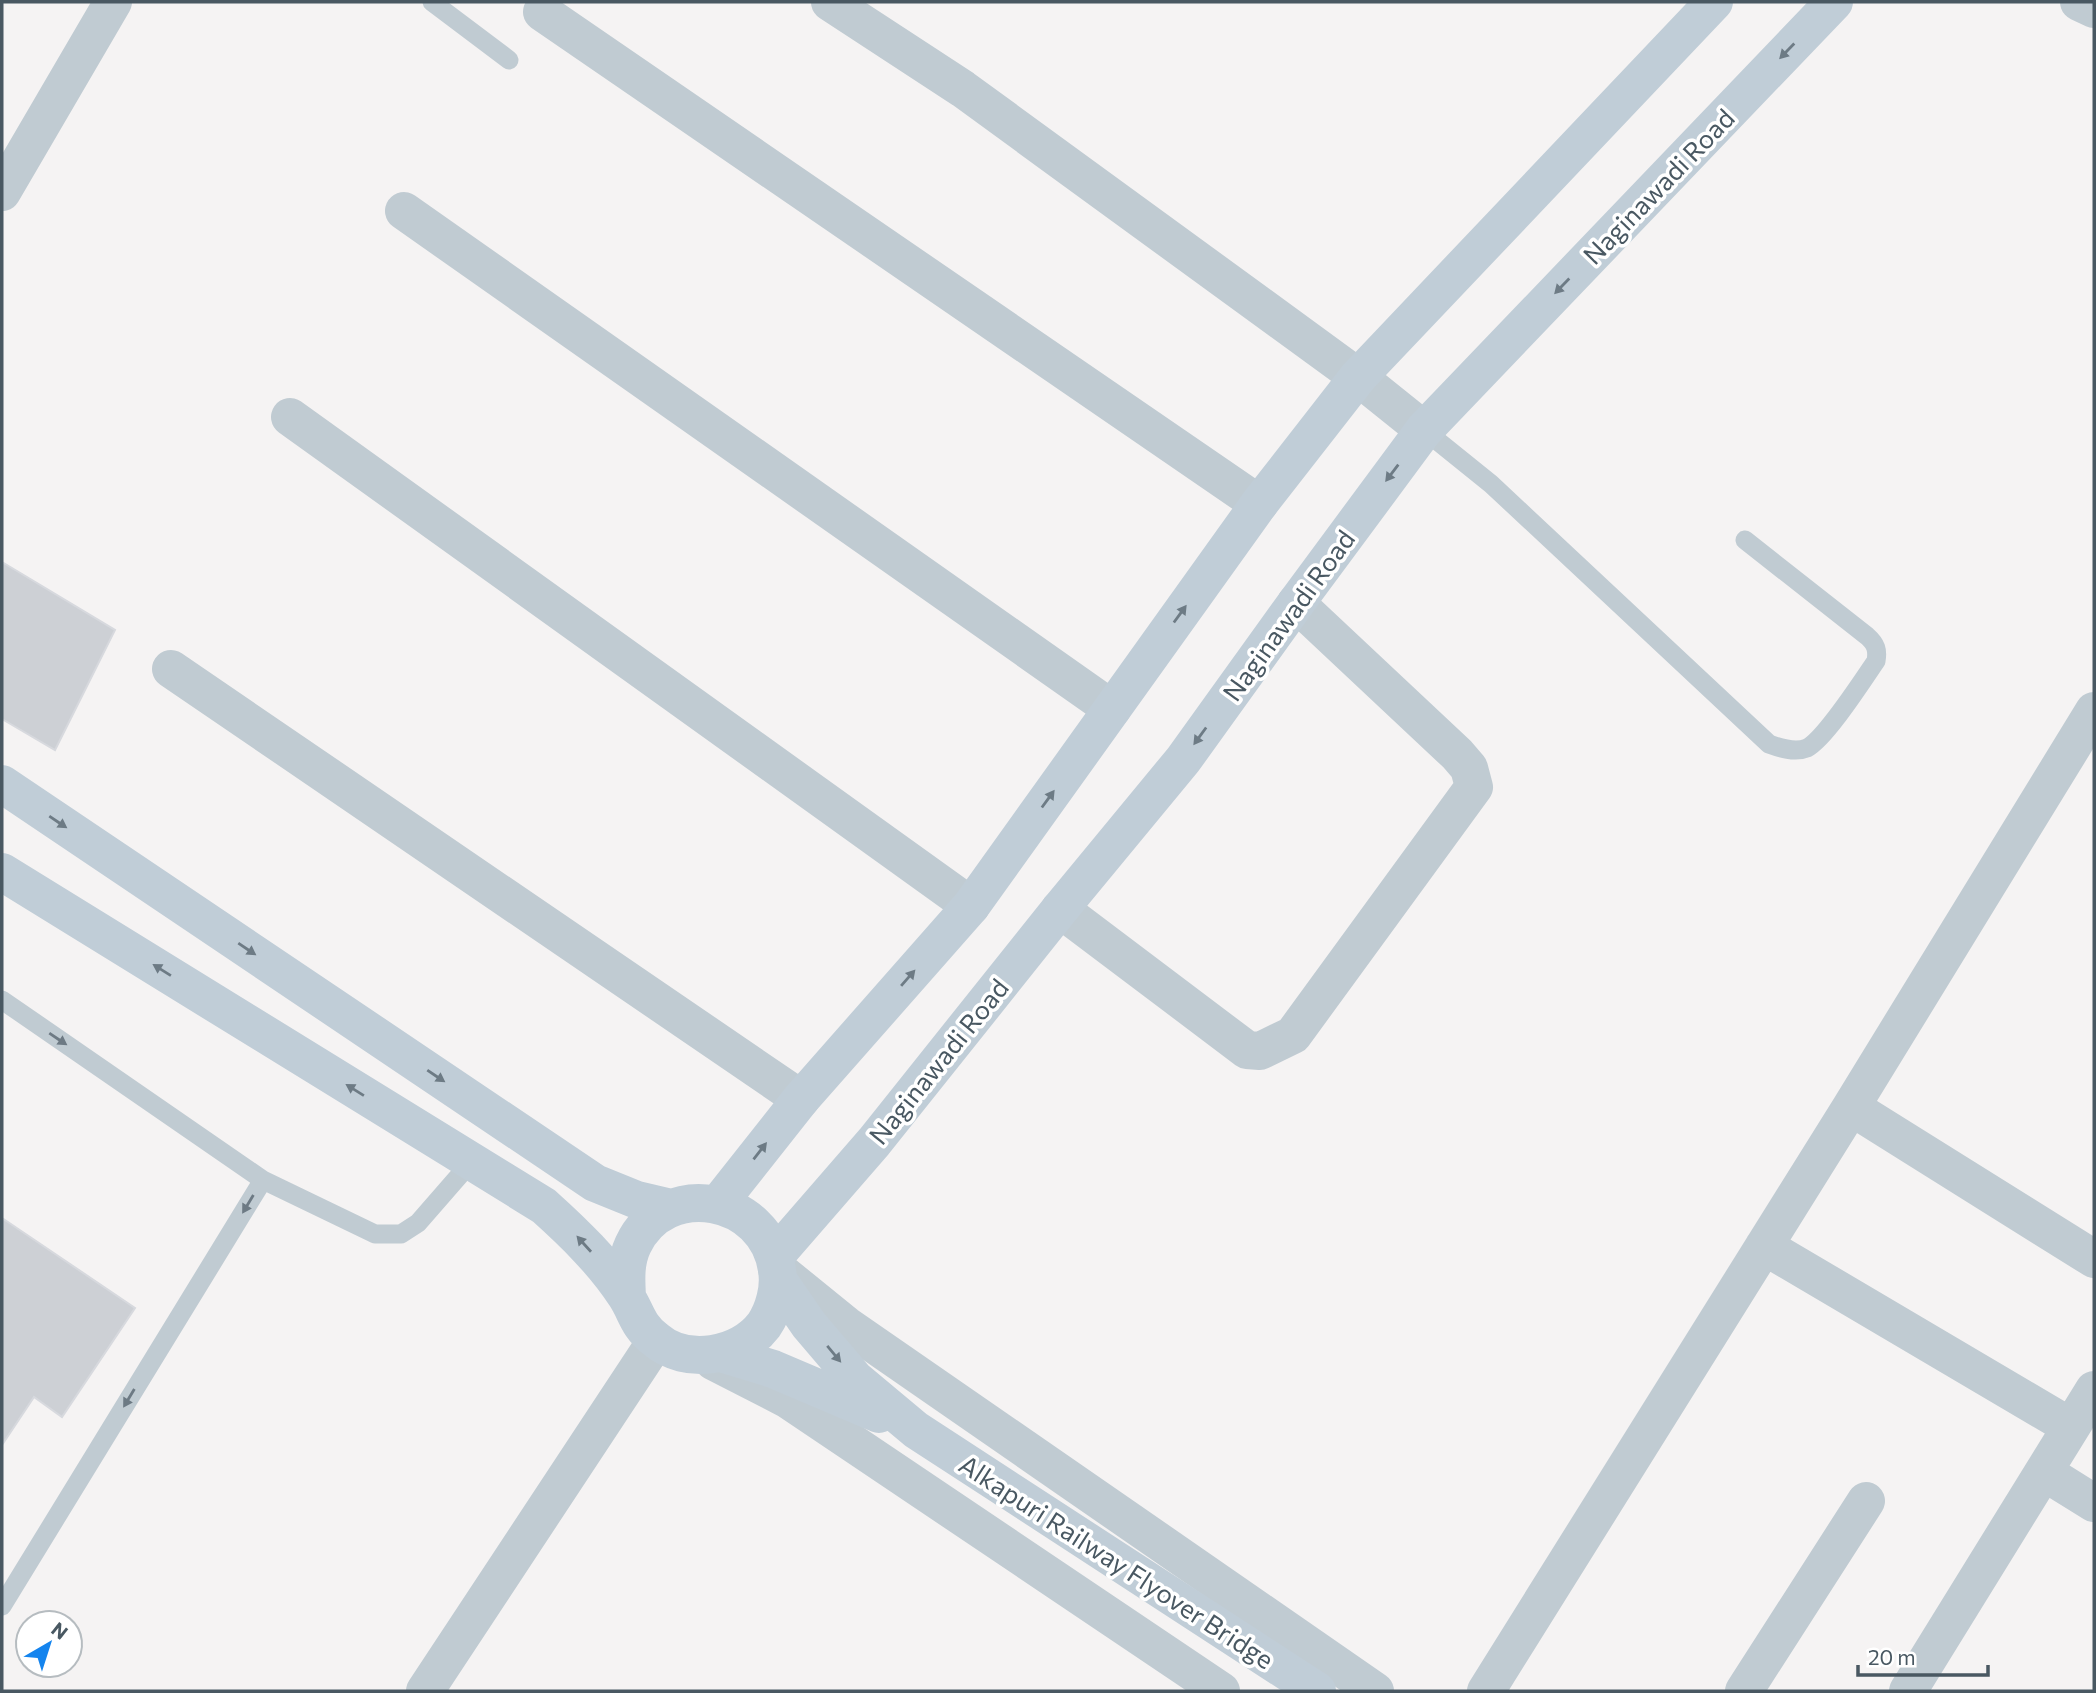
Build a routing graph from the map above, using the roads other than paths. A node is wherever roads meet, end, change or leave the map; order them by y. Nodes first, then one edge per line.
1 (113, 2) edge
2 (432, 2) edge
3 (830, 2) edge
4 (1714, 2) edge
5 (1834, 2) edge
6 (2079, 2) edge
7 (2094, 9) edge
8 (542, 12) dead end
9 (509, 60) dead end
10 (2, 192) edge
11 (404, 211) dead end
12 (1358, 377) junction
13 (290, 417) dead end
14 (1424, 430) junction
15 (1259, 504) junction
16 (1745, 540) dead end
17 (1296, 603) junction
18 (172, 669) dead end
19 (1112, 709) junction
20 (2094, 711) edge
21 (2, 784) edge
22 (2, 872) edge
23 (971, 906) junction
24 (1060, 909) junction
25 (2, 1000) edge
26 (801, 1099) junction
27 (1851, 1107) junction
28 (472, 1161) junction
29 (262, 1180) junction
30 (718, 1204) junction
31 (671, 1208) junction
32 (1764, 1246) junction
33 (2094, 1259) edge
34 (777, 1268) junction
35 (627, 1297) junction
36 (656, 1341) junction
37 (711, 1354) junction
38 (2094, 1390) edge
39 (2071, 1427) junction
40 (916, 1430) junction
41 (2044, 1472) junction
42 (1866, 1501) dead end
43 (2094, 1503) edge
44 (2, 1606) edge
45 (425, 1691) edge
46 (1222, 1691) edge
47 (1317, 1691) edge
48 (1375, 1691) edge
49 (1486, 1691) edge
50 (1744, 1691) edge
51 (1908, 1691) edge

1 - 10 street
2 - 9 lane
3 - 12 street
4 - 12 street
5 -> 14 street, Naginawadi Road
6 - 7 street
8 - 15 street
11 - 19 street
12 - 14 street
12 - 15 street
13 - 23 street
14 - 16 lane
14 -> 17 street, Naginawadi Road
19 -> 15 street
17 -> 24 street, Naginawadi Road
17 - 24 street
18 - 26 street
23 -> 19 street
20 - 27 street
21 -> 31 street
28 -> 22 street
26 -> 23 street
24 - 34 street, Naginawadi Road
25 -> 29 lane
30 -> 26 street
27 - 32 street
27 - 33 street
28 - 29 lane
35 -> 28 street
29 -> 44 lane
30 - 31 street
30 - 34 street
31 - 35 street
32 - 39 street
32 - 49 street
34 - 37 street
34 -> 40 street, Alkapuri Railway Flyover Bridge
34 - 48 street
35 - 36 street
36 - 37 street
36 - 45 street
37 - 40 street, Alkapuri Railway Flyover Bridge
37 - 46 street
38 - 39 street
39 - 41 street
40 - 47 street, Alkapuri Railway Flyover Bridge
41 - 43 street
41 - 51 street
42 - 50 street

